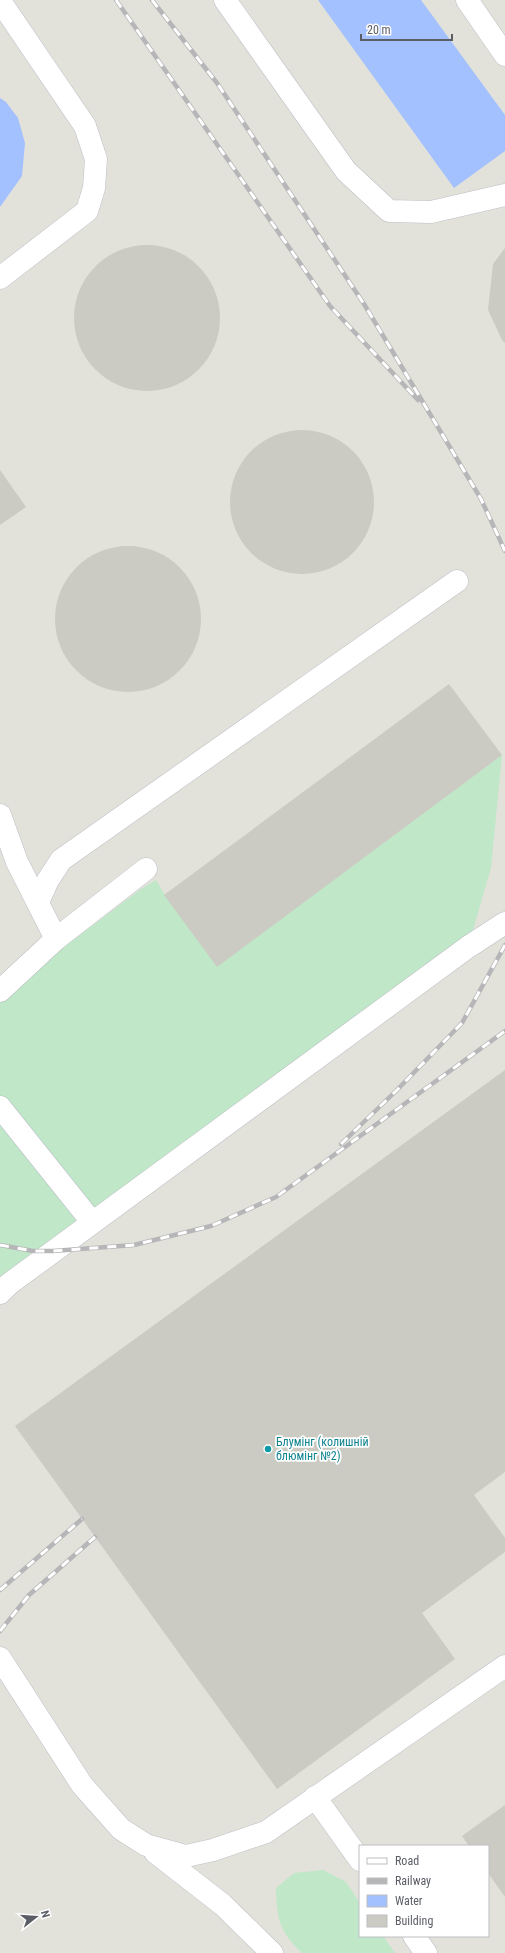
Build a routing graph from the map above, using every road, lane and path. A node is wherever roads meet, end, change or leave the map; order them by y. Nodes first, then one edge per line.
1 (225, 0) edge
2 (467, 0) edge
3 (0, 1) edge
4 (505, 55) edge
5 (505, 195) edge
6 (0, 278) edge
7 (457, 581) dead end
8 (0, 815) edge
9 (146, 869) dead end
10 (38, 902) junction
11 (505, 923) edge
12 (56, 938) junction
13 (0, 991) edge
14 (0, 1107) edge
15 (92, 1222) junction
16 (0, 1293) edge
17 (0, 1658) edge
18 (505, 1666) edge
19 (315, 1797) junction
20 (146, 1845) junction
21 (359, 1859) edge
22 (415, 1937) edge
23 (270, 1952) edge
24 (426, 1953) edge

1 - 5 lane
2 - 4 lane
3 - 6 lane
7 - 10 lane
8 - 10 lane
9 - 12 lane
10 - 12 lane
11 - 15 lane
12 - 13 lane
14 - 15 lane
15 - 16 lane
17 - 20 lane
18 - 19 lane
19 - 20 lane
19 - 21 lane
20 - 23 lane
22 - 24 lane

